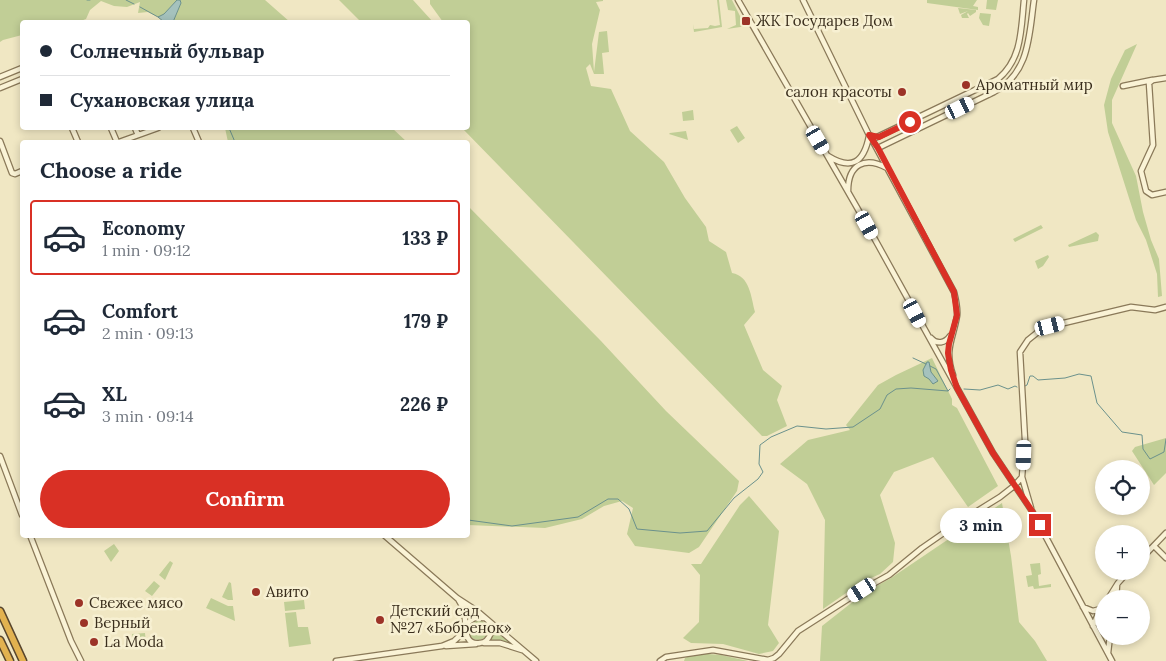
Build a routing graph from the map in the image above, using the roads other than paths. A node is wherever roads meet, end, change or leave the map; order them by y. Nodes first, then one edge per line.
1 (738, 0) edge
2 (802, 0) edge
3 (1024, 0) edge
4 (1034, 0) edge
5 (1022, 23) junction
6 (1030, 24) junction
7 (20, 69) edge
8 (0, 77) edge
9 (1166, 78) edge
10 (20, 80) edge
11 (1153, 80) junction
12 (1122, 86) dead end
13 (0, 88) edge
14 (956, 100) junction
15 (960, 108) junction
16 (136, 130) edge
17 (152, 130) edge
18 (138, 135) junction
19 (869, 135) junction
20 (879, 137) junction
21 (124, 140) edge
22 (0, 141) edge
23 (883, 146) junction
24 (878, 148) junction
25 (827, 155) junction
26 (888, 169) junction
27 (20, 173) edge
28 (1166, 192) edge
29 (848, 193) junction
30 (1166, 307) edge
31 (952, 332) junction
32 (927, 334) junction
33 (957, 388) junction
34 (0, 456) edge
35 (1022, 477) junction
36 (1014, 486) junction
37 (20, 511) edge
38 (1032, 511) junction
39 (1166, 534) edge
40 (31, 538) edge
41 (387, 538) edge
42 (1154, 546) junction
43 (1150, 550) edge
44 (1166, 558) edge
45 (1121, 580) edge
46 (1118, 583) junction
47 (1114, 590) edge
48 (1117, 590) edge
49 (457, 598) junction
50 (1083, 606) junction
51 (1095, 610) edge
52 (0, 611) edge
53 (486, 620) junction
54 (1095, 622) edge
55 (1093, 626) junction
56 (1095, 630) edge
57 (465, 631) junction
58 (0, 640) edge
59 (480, 644) junction
60 (1103, 645) edge
61 (1108, 645) edge
62 (442, 646) junction
63 (526, 652) junction
64 (1108, 654) junction
65 (10, 661) edge
66 (23, 661) edge
67 (81, 661) edge
68 (336, 661) edge
69 (536, 661) edge
70 (660, 661) edge
71 (1112, 661) edge

1 - 25 street
2 - 19 street
3 - 5 street
4 - 6 street
5 - 6 street
5 - 14 street
6 - 15 street
7 - 8 street
9 - 11 street
10 - 13 street
11 - 12 street
11 - 28 street
14 - 15 street
14 - 20 street
15 - 23 street
16 - 18 street
17 - 18 street
18 - 21 street
19 - 20 street
19 - 24 street
19 - 25 street
20 - 23 street
22 - 27 street
23 - 24 street
24 - 26 street
25 - 29 street
26 - 29 street
26 - 31 street
29 - 32 street
30 - 35 street
31 - 32 street
31 - 33 street
32 - 33 street
33 - 36 street
34 - 37 street
35 - 36 street
35 - 38 street
36 - 38 street
36 - 70 street
38 - 50 street
39 - 42 street
40 - 67 street
41 - 49 street
42 - 43 street
42 - 44 street
45 - 46 street
46 - 47 street
46 - 48 street
49 - 53 street
49 - 57 street
50 - 51 street
50 - 55 street
52 - 66 highway
53 - 57 street
53 - 59 street
53 - 63 street
54 - 55 street
55 - 56 street
57 - 59 street
57 - 62 street
58 - 65 highway
59 - 62 street
59 - 63 street
60 - 64 street
61 - 64 street
62 - 68 street
63 - 69 street
64 - 71 street

